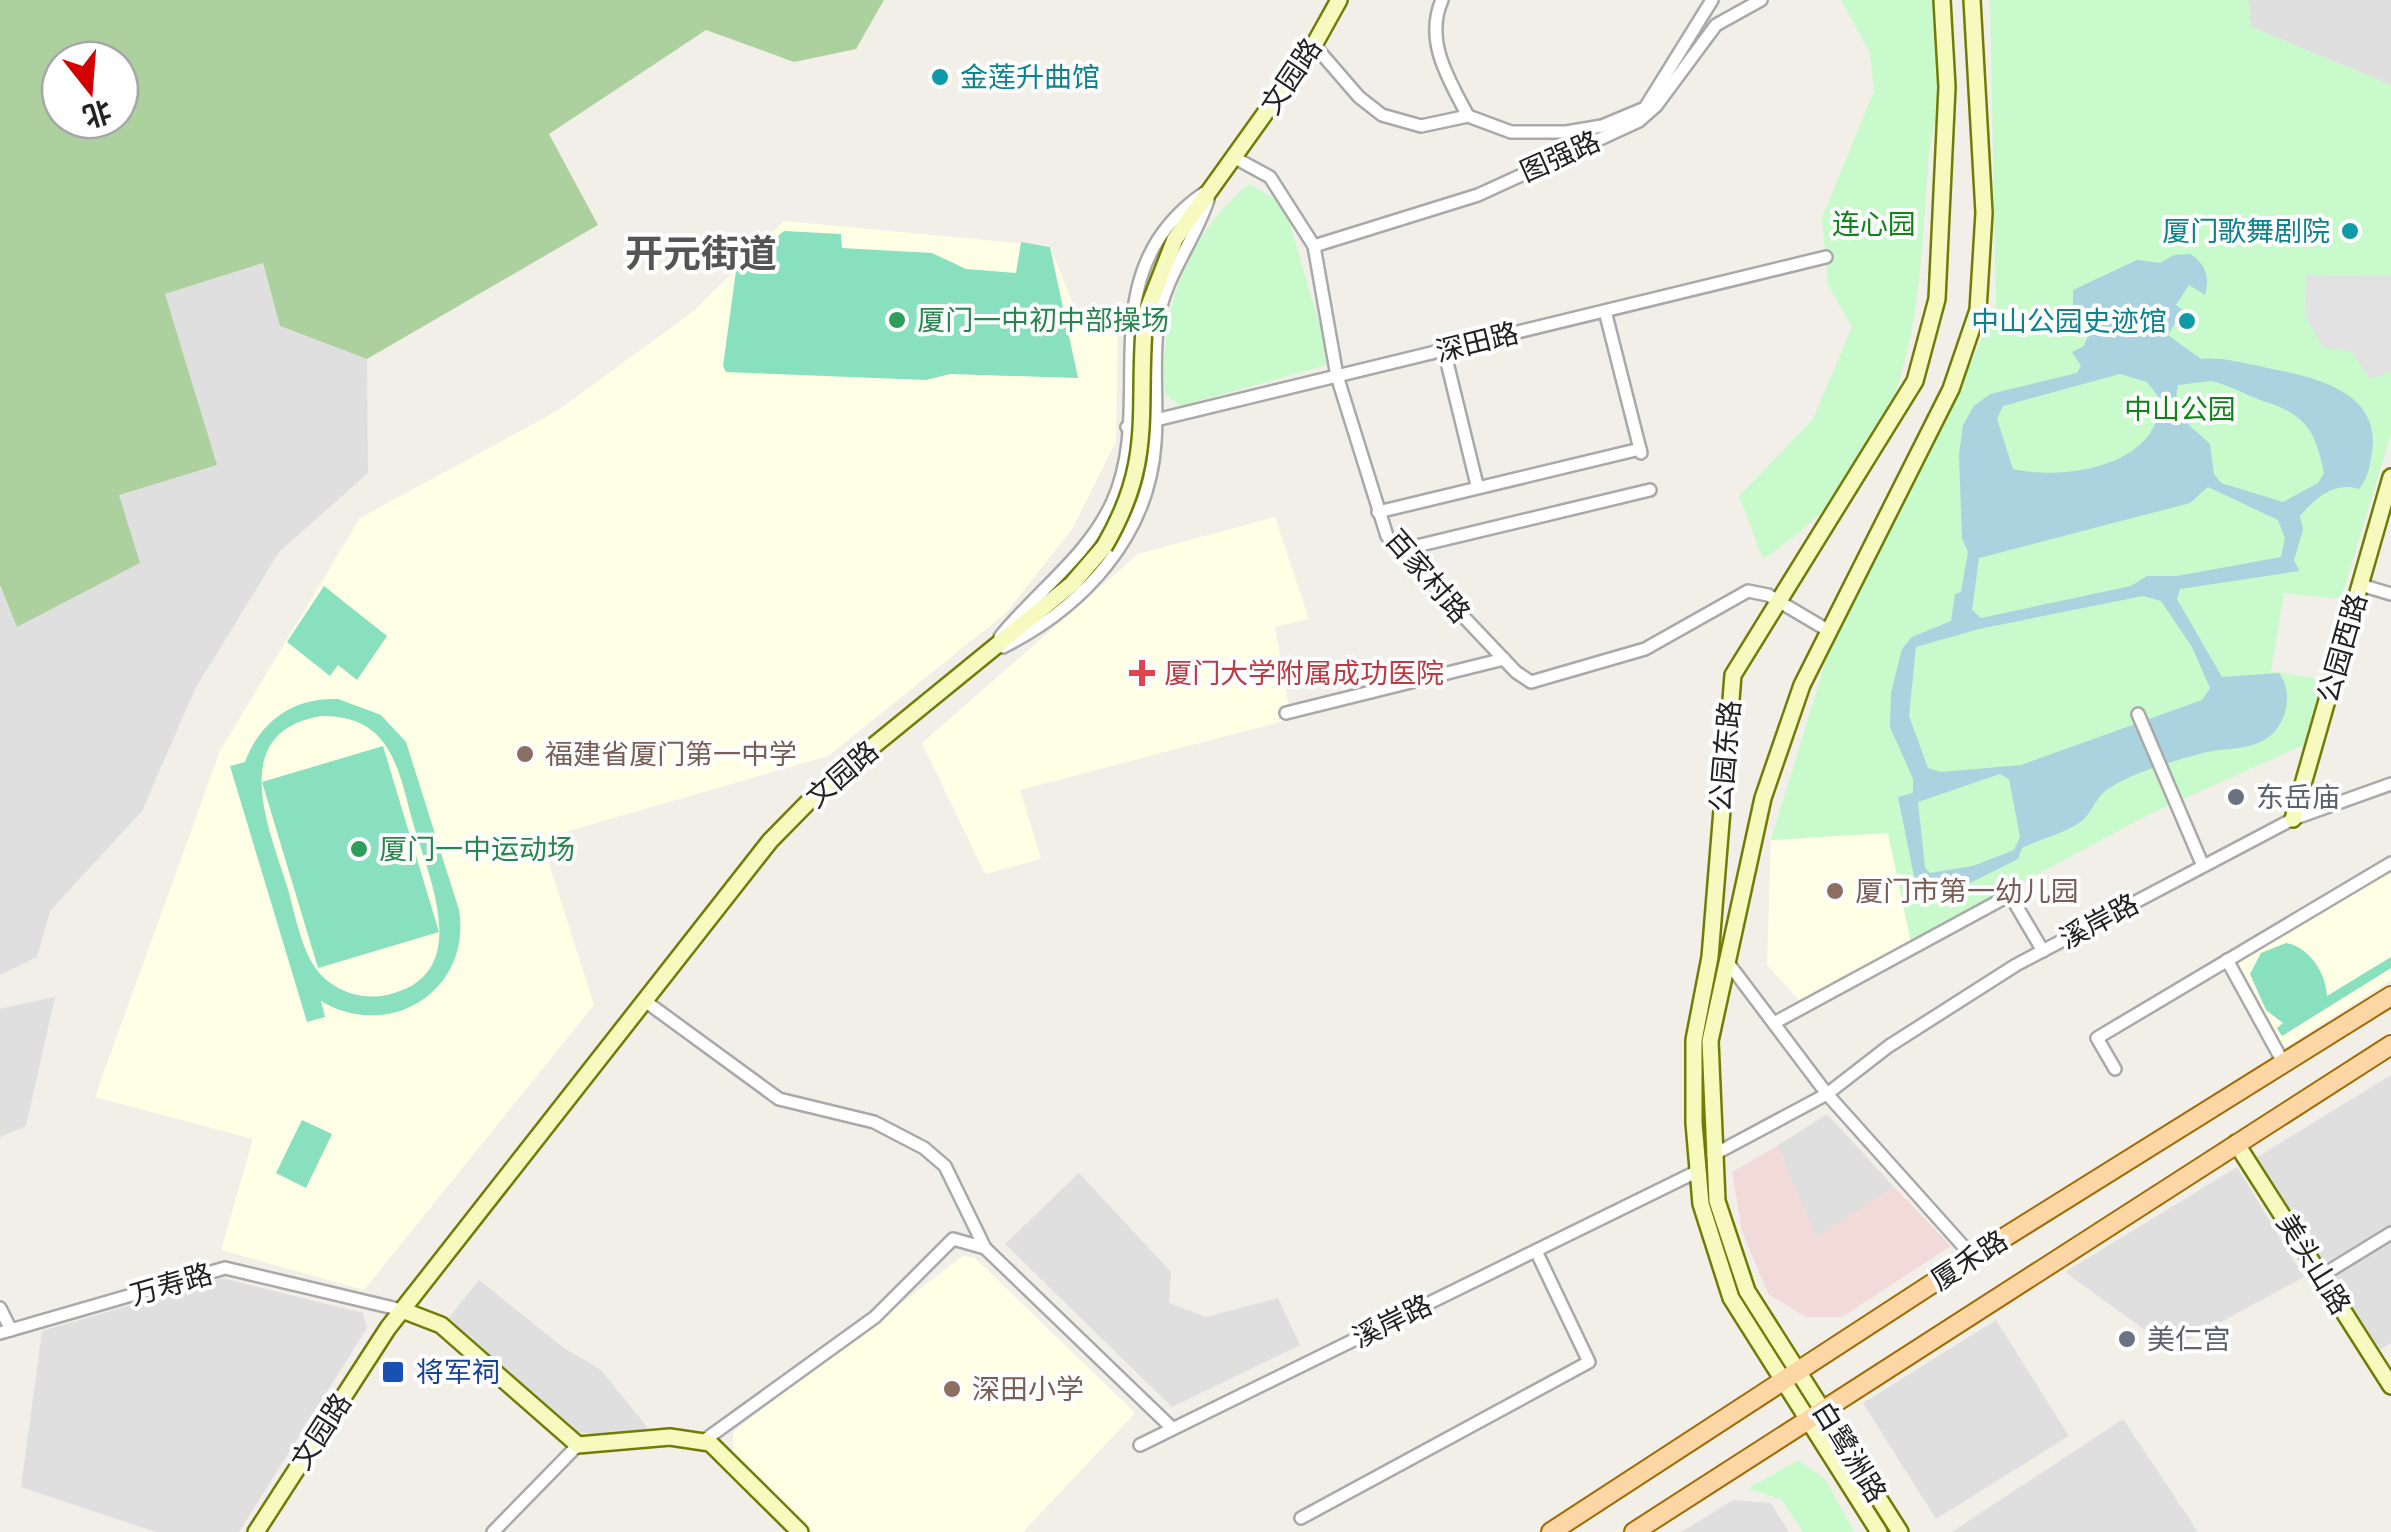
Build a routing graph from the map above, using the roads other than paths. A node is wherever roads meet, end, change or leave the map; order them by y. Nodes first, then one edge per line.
1 (1339, 0) edge
2 (1442, 0) edge
3 (1712, 0) edge
4 (1761, 0) edge
5 (1942, 0) edge
6 (1972, 0) edge
7 (1314, 45) junction
8 (1468, 116) junction
9 (1235, 158) junction
10 (1212, 188) junction
11 (1314, 246) junction
12 (1826, 257) dead end
13 (1605, 310) junction
14 (1444, 350) junction
15 (1337, 376) junction
16 (1156, 420) junction
17 (1128, 427) junction
18 (2391, 477) edge
19 (1477, 485) junction
20 (1650, 490) dead end
21 (2387, 510) edge
22 (1378, 512) junction
23 (1400, 550) junction
24 (2361, 584) junction
25 (2391, 594) edge
26 (1780, 604) junction
27 (1829, 631) junction
28 (986, 656) junction
29 (1504, 659) junction
30 (1286, 713) dead end
31 (2138, 714) dead end
32 (2391, 784) edge
33 (2293, 819) junction
34 (2391, 863) edge
35 (2203, 866) junction
36 (2043, 951) junction
37 (1726, 960) junction
38 (2227, 960) junction
39 (2391, 996) edge
40 (645, 1001) junction
41 (1774, 1024) junction
42 (2391, 1045) edge
43 (2283, 1062) junction
44 (2115, 1069) dead end
45 (1827, 1094) junction
46 (2236, 1143) junction
47 (1713, 1155) junction
48 (1698, 1172) junction
49 (2391, 1234) edge
50 (985, 1248) junction
51 (1536, 1251) junction
52 (1973, 1257) junction
53 (2321, 1276) junction
54 (0, 1308) edge
55 (402, 1310) junction
56 (5, 1331) edge
57 (1792, 1378) junction
58 (2391, 1386) edge
59 (1823, 1408) junction
60 (1806, 1419) junction
61 (1172, 1428) junction
62 (702, 1442) junction
63 (1140, 1444) dead end
64 (578, 1445) junction
65 (1302, 1518) dead end
66 (256, 1532) edge
67 (492, 1532) edge
68 (800, 1532) edge
69 (1551, 1532) edge
70 (1634, 1532) edge
71 (1880, 1532) edge
72 (1900, 1532) edge

1 - 7 main road, 文园路
2 - 8 street
3 - 8 street
4 - 11 street, 图强路
5 - 26 main road, 公园东路
6 - 27 main road, 公园东路
7 - 8 street
7 - 9 main road, 文园路
9 - 10 main road, 文园路
9 - 11 street, 百家村路
10 - 16 street
10 - 17 street
10 - 28 main road, 文园路, bridge
11 - 15 street, 百家村路
12 - 13 street, 深田路
13 - 14 street, 深田路
13 - 19 street
14 - 15 street, 深田路
14 - 19 street
15 - 16 street, 深田路
15 - 22 street, 百家村路
16 - 17 street, 深田路
16 - 28 street
17 - 28 street
18 - 21 main road, 公园西路
19 - 22 street
20 - 23 street
21 - 24 main road, 公园西路
22 - 23 street, 百家村路
23 - 29 street, 百家村路
24 - 25 street
24 - 33 main road, 公园西路
26 - 27 street, 百家村路
26 - 29 street, 百家村路
26 - 48 main road, 公园东路
27 - 37 main road, 公园东路
28 - 40 main road, 文园路
29 - 30 street
31 - 35 street
32 - 33 street, 溪岸路
33 - 35 street, 溪岸路
34 - 38 street
35 - 36 street, 溪岸路
36 - 41 street
36 - 45 street, 溪岸路
37 - 41 street
37 - 47 main road, 公园东路
38 - 43 street
38 - 44 street
39 - 43 main road, 厦禾路
40 - 50 street
40 - 55 main road, 文园路
41 - 45 street
42 - 46 main road, 厦禾路
43 - 52 main road, 厦禾路
45 - 47 street, 溪岸路
45 - 52 street
46 - 53 main road, 美头山路
46 - 59 main road, 厦禾路
47 - 57 main road, 公园东路
48 - 51 street, 溪岸路
48 - 57 main road, 公园东路
49 - 53 street
50 - 61 street
50 - 62 street
51 - 61 street, 溪岸路
51 - 65 street
52 - 57 main road, 厦禾路
53 - 58 main road, 美头山路
54 - 56 street
55 - 56 street, 万寿路
55 - 64 main road
55 - 66 main road, 文园路
57 - 59 main road, 白鹭洲路
57 - 60 main road, 公园东路
57 - 69 main road, 厦禾路
59 - 60 main road, 厦禾路
59 - 72 main road, 白鹭洲路
60 - 70 main road, 厦禾路
60 - 71 main road, 白鹭洲路
61 - 63 street, 溪岸路
62 - 64 main road
62 - 68 main road
64 - 67 street

